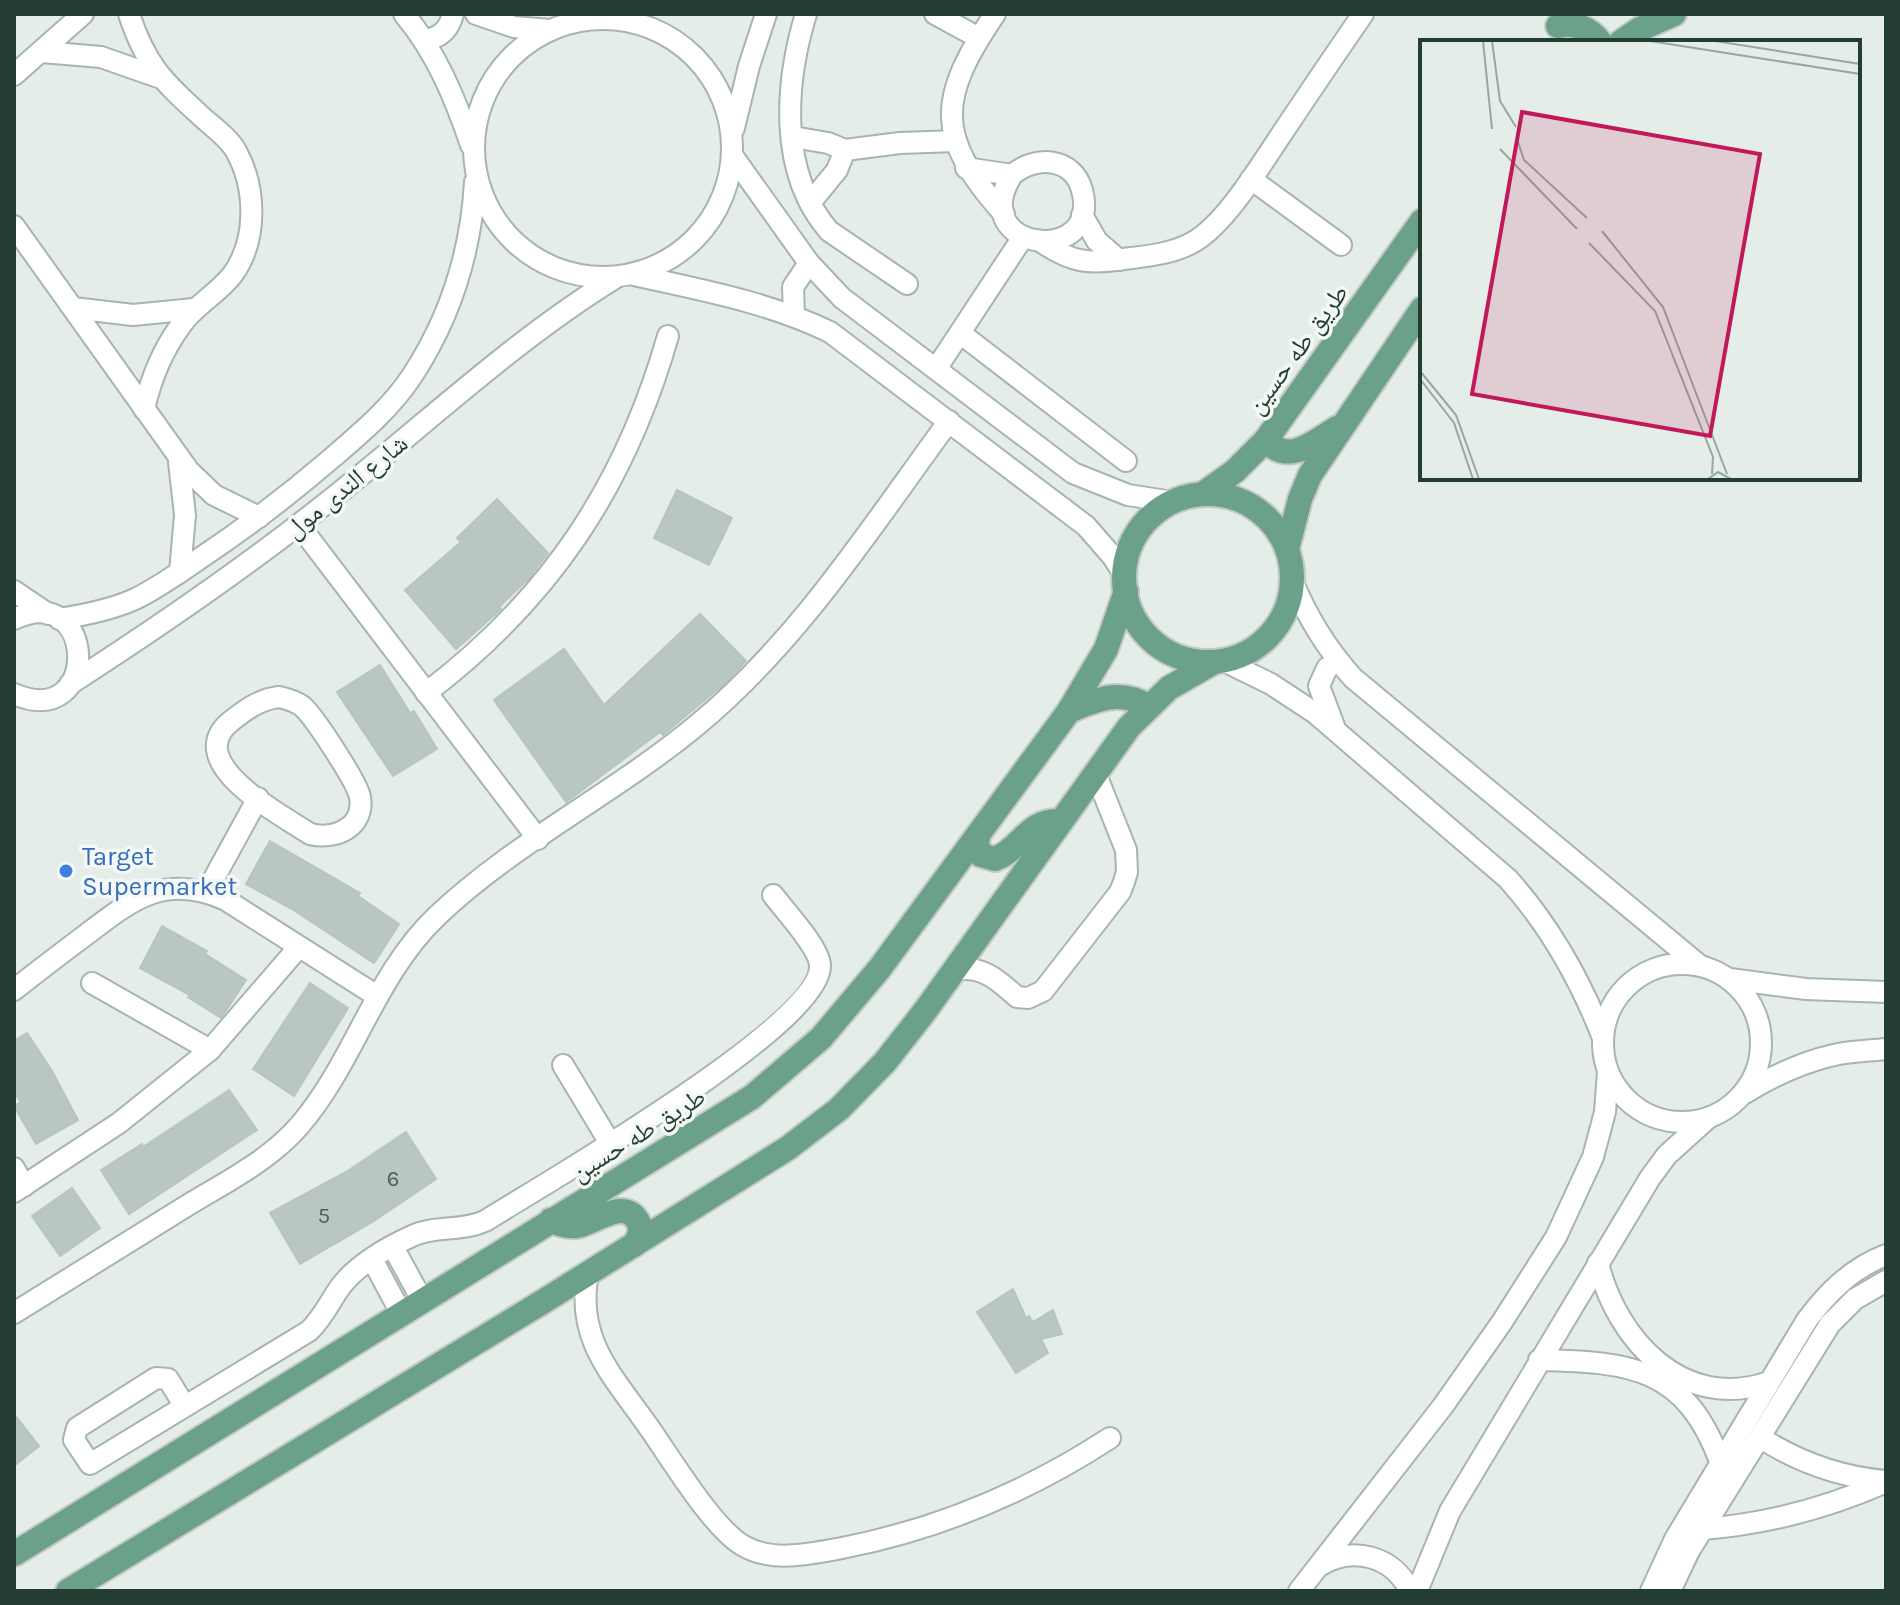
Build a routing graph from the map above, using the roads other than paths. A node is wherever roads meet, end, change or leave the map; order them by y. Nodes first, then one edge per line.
1 (83, 14) edge
2 (129, 14) edge
3 (404, 14) edge
4 (453, 14) edge
5 (476, 14) edge
6 (766, 14) edge
7 (806, 14) edge
8 (935, 14) edge
9 (995, 14) edge
10 (1363, 14) edge
11 (1674, 14) edge
12 (591, 16) edge
13 (1557, 27) edge
14 (550, 30) junction
15 (979, 38) junction
16 (424, 40) junction
17 (1598, 40) edge
18 (1624, 40) edge
19 (42, 52) junction
20 (14, 75) edge
21 (158, 77) junction
22 (793, 137) junction
23 (956, 141) junction
24 (732, 145) junction
25 (845, 150) junction
26 (475, 161) junction
27 (966, 168) junction
28 (1012, 175) junction
29 (1251, 179) junction
30 (810, 203) junction
31 (1004, 214) junction
32 (1082, 215) junction
33 (1420, 224) edge
34 (14, 226) edge
35 (1033, 240) junction
36 (1341, 245) dead end
37 (1119, 260) junction
38 (809, 263) junction
39 (625, 276) junction
40 (907, 284) dead end
41 (73, 308) junction
42 (194, 309) junction
43 (1420, 312) edge
44 (794, 316) junction
45 (960, 333) junction
46 (668, 336) dead end
47 (936, 369) junction
48 (144, 409) junction
49 (949, 421) junction
50 (1342, 425) junction
51 (1266, 440) junction
52 (178, 458) junction
53 (1052, 459) junction
54 (1126, 461) dead end
55 (1031, 484) junction
56 (1203, 494) junction
57 (1173, 502) junction
58 (259, 517) junction
59 (299, 525) junction
60 (1287, 549) junction
61 (180, 572) junction
62 (1292, 580) junction
63 (1125, 584) junction
64 (14, 591) edge
65 (53, 617) junction
66 (14, 619) edge
67 (1338, 661) junction
68 (1219, 662) junction
69 (70, 684) junction
70 (426, 693) junction
71 (14, 694) edge
72 (50, 698) junction
73 (1148, 706) junction
74 (1069, 711) junction
75 (14, 715) edge
76 (1335, 730) junction
77 (1095, 772) junction
78 (258, 798) junction
79 (1061, 821) junction
80 (978, 835) junction
81 (538, 839) junction
82 (207, 891) junction
83 (773, 895) dead end
84 (298, 948) junction
85 (1699, 965) junction
86 (955, 970) junction
87 (1730, 979) junction
88 (92, 983) dead end
89 (14, 990) edge
90 (1886, 992) edge
91 (377, 996) junction
92 (1603, 1038) junction
93 (1886, 1049) edge
94 (210, 1050) junction
95 (563, 1065) dead end
96 (1608, 1072) junction
97 (1742, 1095) junction
98 (1708, 1118) junction
99 (610, 1143) junction
100 (17, 1182) edge
101 (551, 1220) junction
102 (634, 1245) junction
103 (393, 1247) junction
104 (1882, 1257) edge
105 (372, 1259) junction
106 (1598, 1263) junction
107 (588, 1274) junction
108 (1886, 1281) edge
109 (422, 1300) junction
110 (14, 1313) edge
111 (401, 1313) junction
112 (1539, 1360) junction
113 (1661, 1373) junction
114 (1769, 1382) junction
115 (184, 1405) junction
116 (1110, 1438) dead end
117 (1761, 1438) junction
118 (1721, 1464) junction
119 (1886, 1482) edge
120 (1703, 1529) junction
121 (14, 1554) edge
122 (1304, 1582) edge
123 (68, 1591) edge
124 (1410, 1591) edge
125 (1417, 1591) edge
126 (1651, 1591) edge
127 (1670, 1591) edge

1 - 19 street
2 - 21 street
3 - 16 street
4 - 16 street
5 - 14 street
6 - 24 street
7 - 22 street
8 - 15 street
9 - 15 street
10 - 29 street
11 - 18 main road
12 - 14 street
12 - 24 street
13 - 17 main road
14 - 26 street
15 - 23 street
16 - 26 street
19 - 20 street
19 - 21 street
21 - 42 street
22 - 25 street
22 - 30 street
23 - 25 street
23 - 27 street
24 - 38 street
24 - 39 street
25 - 30 street
26 - 39 street
26 - 58 street, شارع الندى مول
27 - 28 street
27 - 31 street
28 - 31 street
28 - 32 street
29 - 36 street
29 - 37 street
30 - 40 street
31 - 35 street
32 - 35 street
32 - 37 street
33 - 51 main road, طريق طه حسين
34 - 41 street
35 - 37 street
35 - 45 street
38 - 44 street
38 - 47 street
39 - 44 street
39 - 59 street, شارع الندى مول
41 - 42 street
41 - 48 street
42 - 48 street
43 - 50 main road
44 - 49 street
45 - 47 street
45 - 54 street
46 - 70 street
47 - 53 street
48 - 52 street
49 - 55 street
49 - 81 street
50 - 51 main road
50 - 60 main road
51 - 56 main road, طريق طه حسين
52 - 58 street
52 - 61 street
53 - 55 street
53 - 57 street
55 - 63 street
56 - 57 main road
56 - 60 main road
57 - 63 main road
58 - 61 street, شارع الندى مول
59 - 69 street, شارع الندى مول
59 - 70 street
60 - 62 main road
61 - 65 street, شارع الندى مول
62 - 67 street
62 - 68 main road
63 - 68 main road
63 - 74 main road, طريق طه حسين
64 - 65 street
65 - 66 street, شارع الندى مول
65 - 69 street
67 - 76 street
67 - 85 street
68 - 73 main road
68 - 76 street
69 - 72 street, شارع الندى مول
70 - 81 street
71 - 72 street
72 - 75 street
73 - 74 main road
73 - 77 main road
74 - 80 main road, طريق طه حسين
76 - 92 street
77 - 79 main road
77 - 86 street
78 - 78 street
78 - 82 street
79 - 80 main road
79 - 86 main road
80 - 101 main road, طريق طه حسين
81 - 91 street
82 - 84 street
82 - 89 street
83 - 99 street
84 - 91 street
84 - 94 street
85 - 87 street
85 - 92 street
86 - 102 main road
87 - 90 street
87 - 97 street
88 - 94 street
91 - 110 street
92 - 96 street
93 - 97 street
94 - 100 street
95 - 99 street
96 - 98 street
96 - 122 street
97 - 98 street
98 - 106 street
99 - 103 street
101 - 102 main road
101 - 109 main road, طريق طه حسين
102 - 107 main road
103 - 105 street
103 - 109 street
104 - 108 street
104 - 114 street
105 - 111 street
105 - 115 street
106 - 112 street
106 - 113 street
107 - 116 street
107 - 123 main road
108 - 117 street
109 - 111 main road, طريق طه حسين
111 - 121 main road, طريق طه حسين
112 - 113 street
112 - 125 street
113 - 114 street
113 - 118 street
114 - 118 street
115 - 115 street
117 - 119 street
117 - 120 street
118 - 126 street
119 - 120 street
120 - 127 street
122 - 124 street

